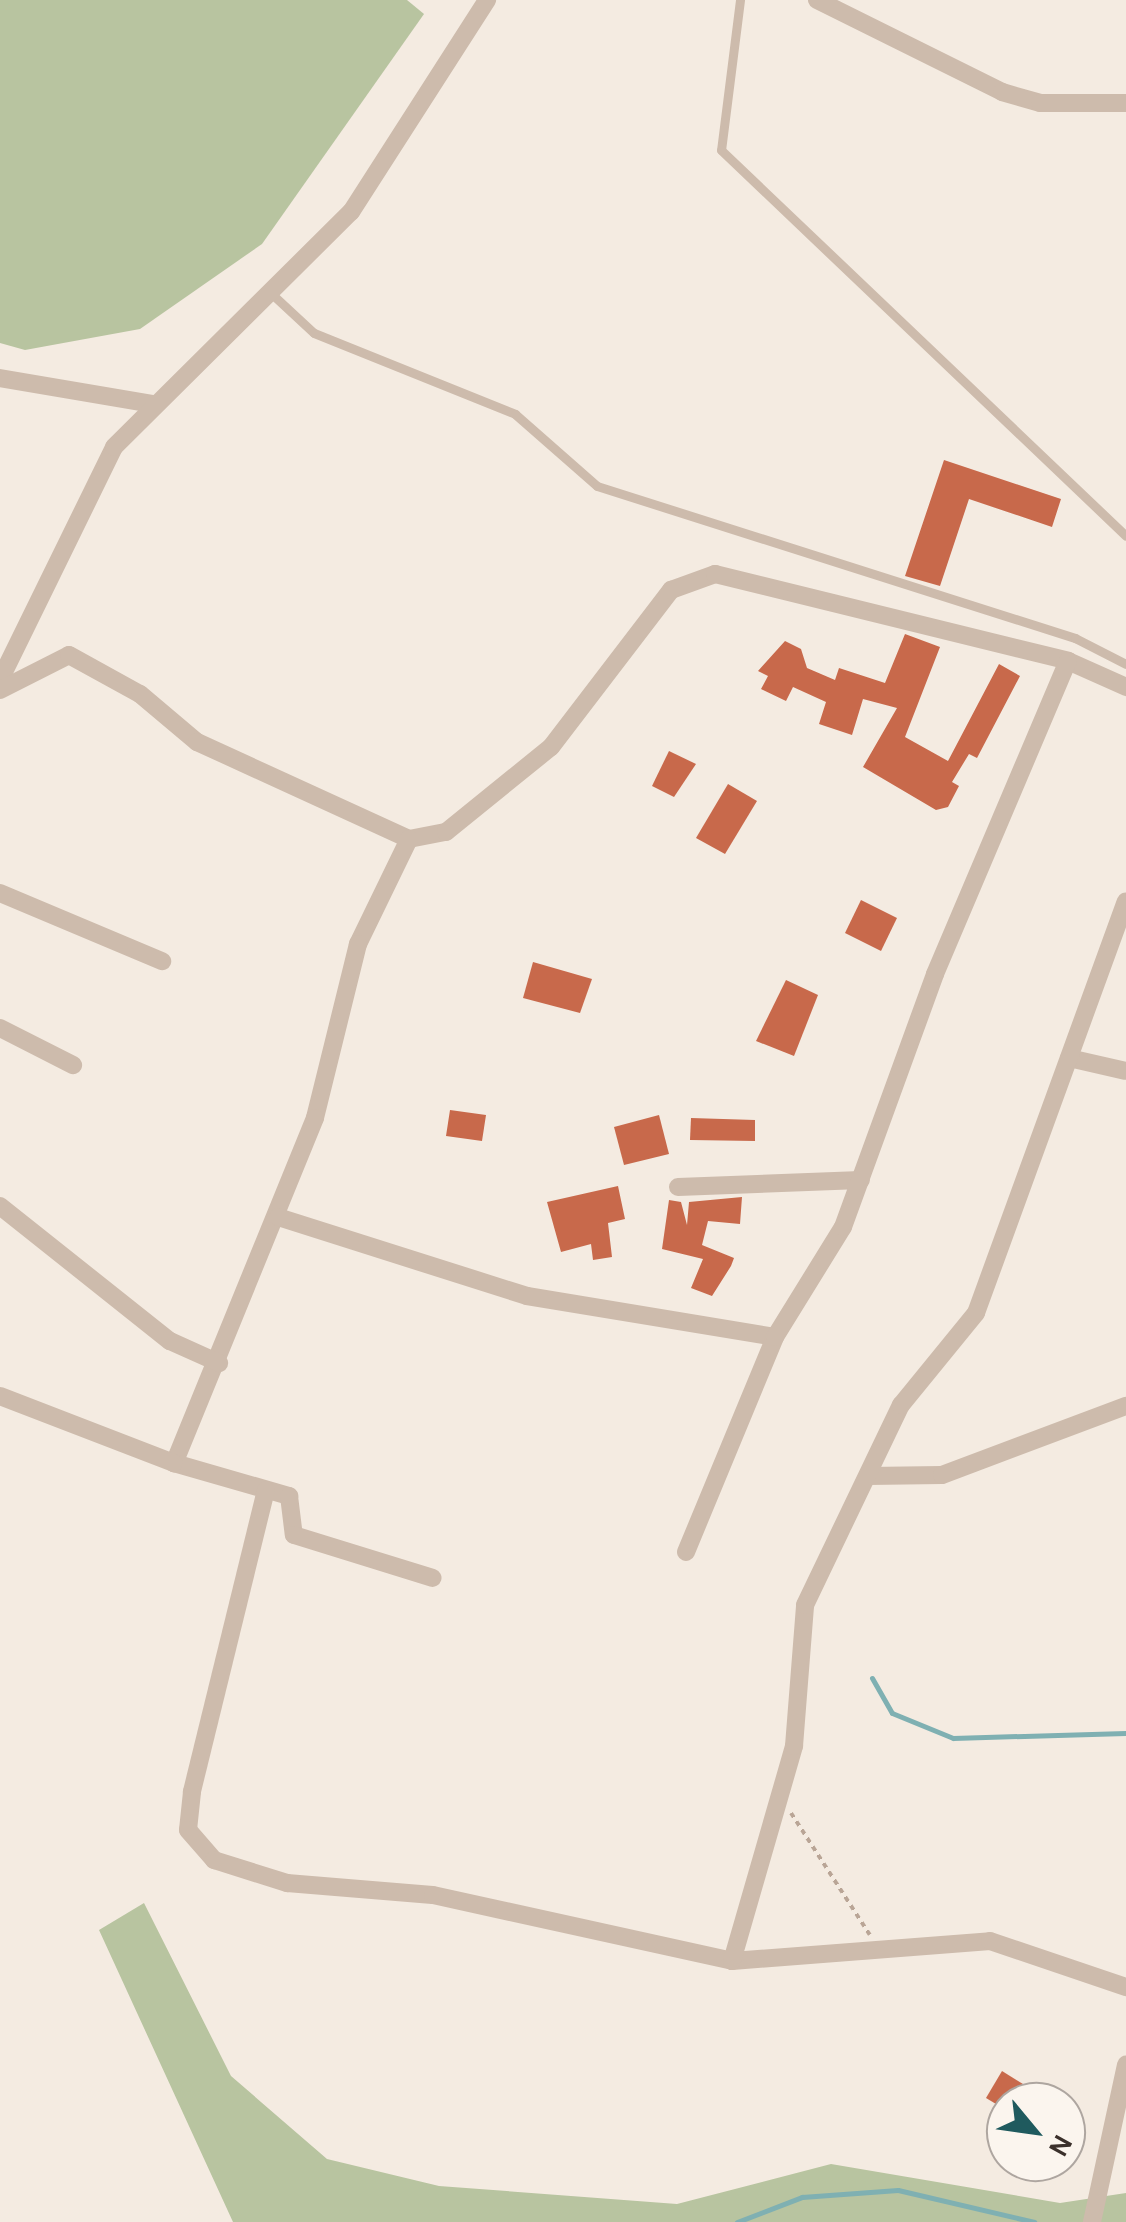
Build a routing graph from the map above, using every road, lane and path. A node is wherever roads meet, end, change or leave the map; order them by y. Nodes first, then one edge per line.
1 (487, 0) edge
2 (740, 0) edge
3 (816, 0) edge
4 (1126, 103) edge
5 (274, 296) junction
6 (0, 378) edge
7 (152, 404) junction
8 (1126, 536) edge
9 (1068, 661) junction
10 (1126, 664) edge
11 (0, 680) edge
12 (1126, 686) edge
13 (0, 690) edge
14 (409, 839) junction
15 (0, 893) edge
16 (1126, 901) edge
17 (162, 961) dead end
18 (0, 1028) edge
19 (1069, 1058) junction
20 (73, 1064) dead end
21 (1126, 1071) edge
22 (860, 1180) junction
23 (678, 1186) dead end
24 (0, 1206) edge
25 (278, 1217) junction
26 (775, 1336) junction
27 (219, 1363) junction
28 (0, 1396) edge
29 (1126, 1406) edge
30 (174, 1463) junction
31 (868, 1476) junction
32 (266, 1490) junction
33 (686, 1552) dead end
34 (433, 1578) dead end
35 (781, 1797) junction
36 (883, 1956) junction
37 (732, 1961) junction
38 (1126, 1987) edge
39 (1126, 2065) edge
40 (1092, 2222) edge

1 - 5 street
2 - 8 lane
3 - 4 street
5 - 7 street
5 - 10 lane
6 - 7 street
7 - 11 street
9 - 12 street
9 - 14 street
9 - 22 street
13 - 14 street
14 - 25 street
15 - 17 street
16 - 19 street
18 - 20 street
19 - 21 street
19 - 31 street
22 - 23 street
22 - 26 street
24 - 27 street
25 - 26 street
25 - 27 street
26 - 33 street
27 - 30 street
28 - 30 street
29 - 31 street
30 - 32 street
31 - 35 street
32 - 34 street
32 - 37 street
35 - 36 path
35 - 37 street
36 - 37 street
36 - 38 street
39 - 40 street

